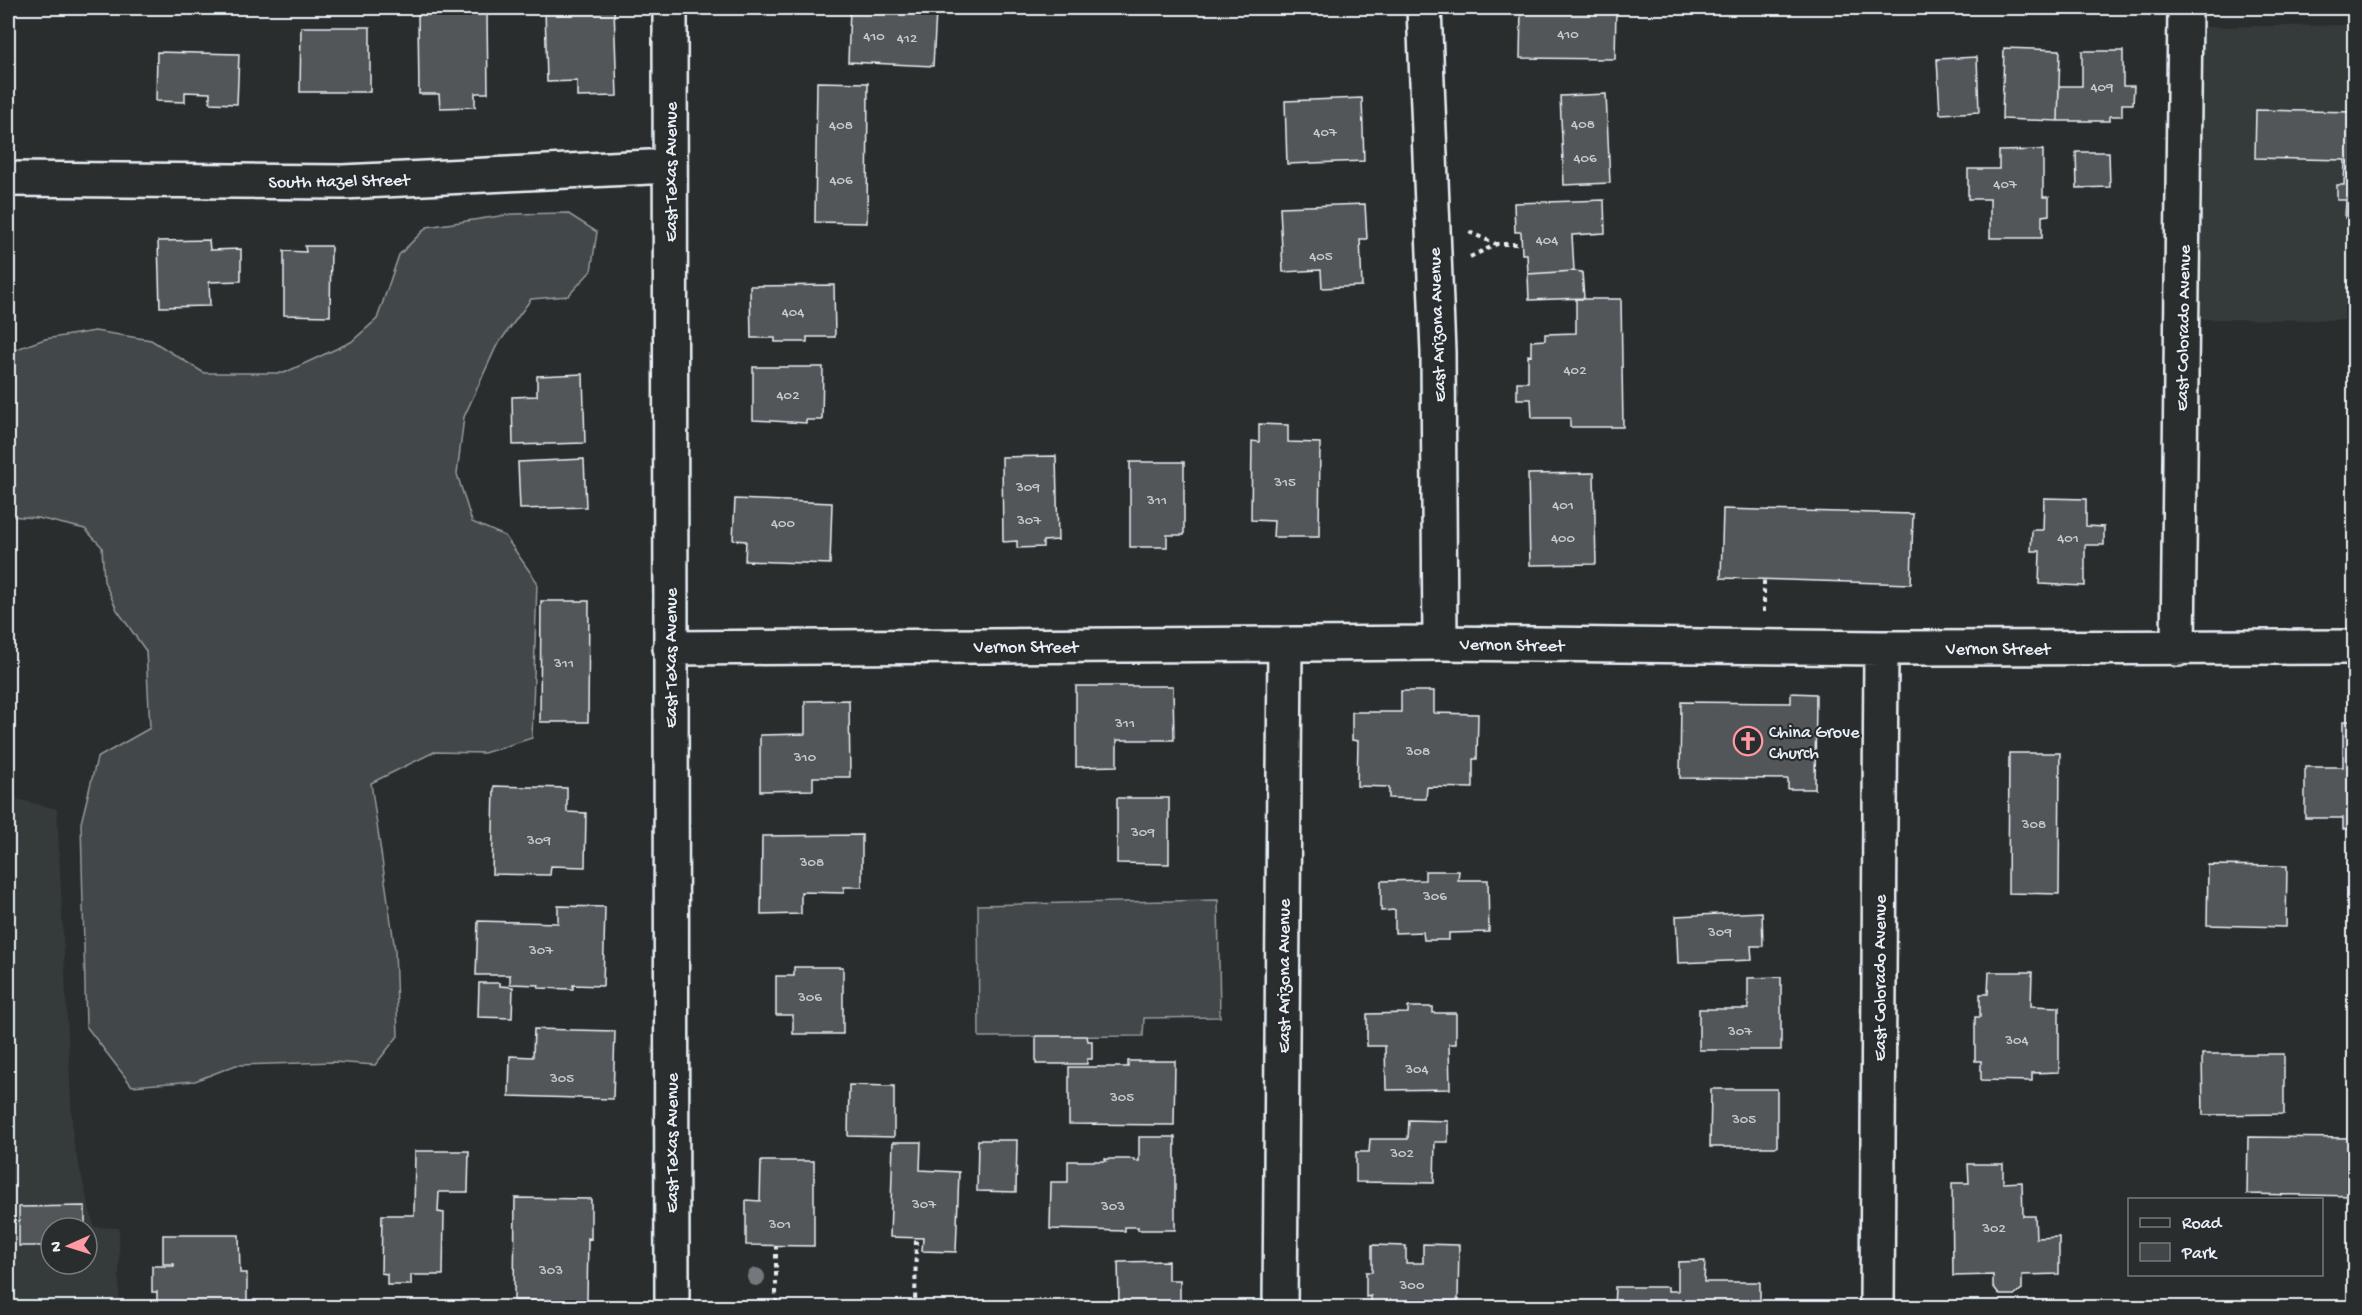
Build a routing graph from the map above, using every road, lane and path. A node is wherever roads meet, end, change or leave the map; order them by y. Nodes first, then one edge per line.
1 (670, 8) edge
2 (1424, 8) edge
3 (2186, 8) edge
4 (670, 166) junction
5 (8, 179) edge
6 (1469, 232) dead end
7 (1497, 244) junction
8 (1521, 244) dead end
9 (1470, 257) dead end
10 (1764, 580) dead end
11 (1764, 614) dead end
12 (1440, 643) junction
13 (1285, 645) junction
14 (2355, 647) edge
15 (670, 648) junction
16 (1881, 648) junction
17 (2178, 649) junction
18 (916, 1238) dead end
19 (776, 1245) dead end
20 (672, 1308) edge
21 (776, 1308) edge
22 (915, 1308) edge
23 (1280, 1308) edge
24 (1876, 1308) edge

1 - 4 street, East Texas Avenue
2 - 12 street, East Arizona Avenue
3 - 17 street, East Colorado Avenue
4 - 5 street, South Hazel Street
4 - 15 street, East Texas Avenue
6 - 7 path
7 - 8 path
7 - 9 path
10 - 11 path
12 - 13 street, Vernon Street
12 - 16 street, Vernon Street
13 - 15 street, Vernon Street
13 - 23 street, East Arizona Avenue
14 - 17 street, Vernon Street
15 - 20 street, East Texas Avenue
16 - 17 street, Vernon Street
16 - 24 street, East Colorado Avenue
18 - 22 path
19 - 21 path

